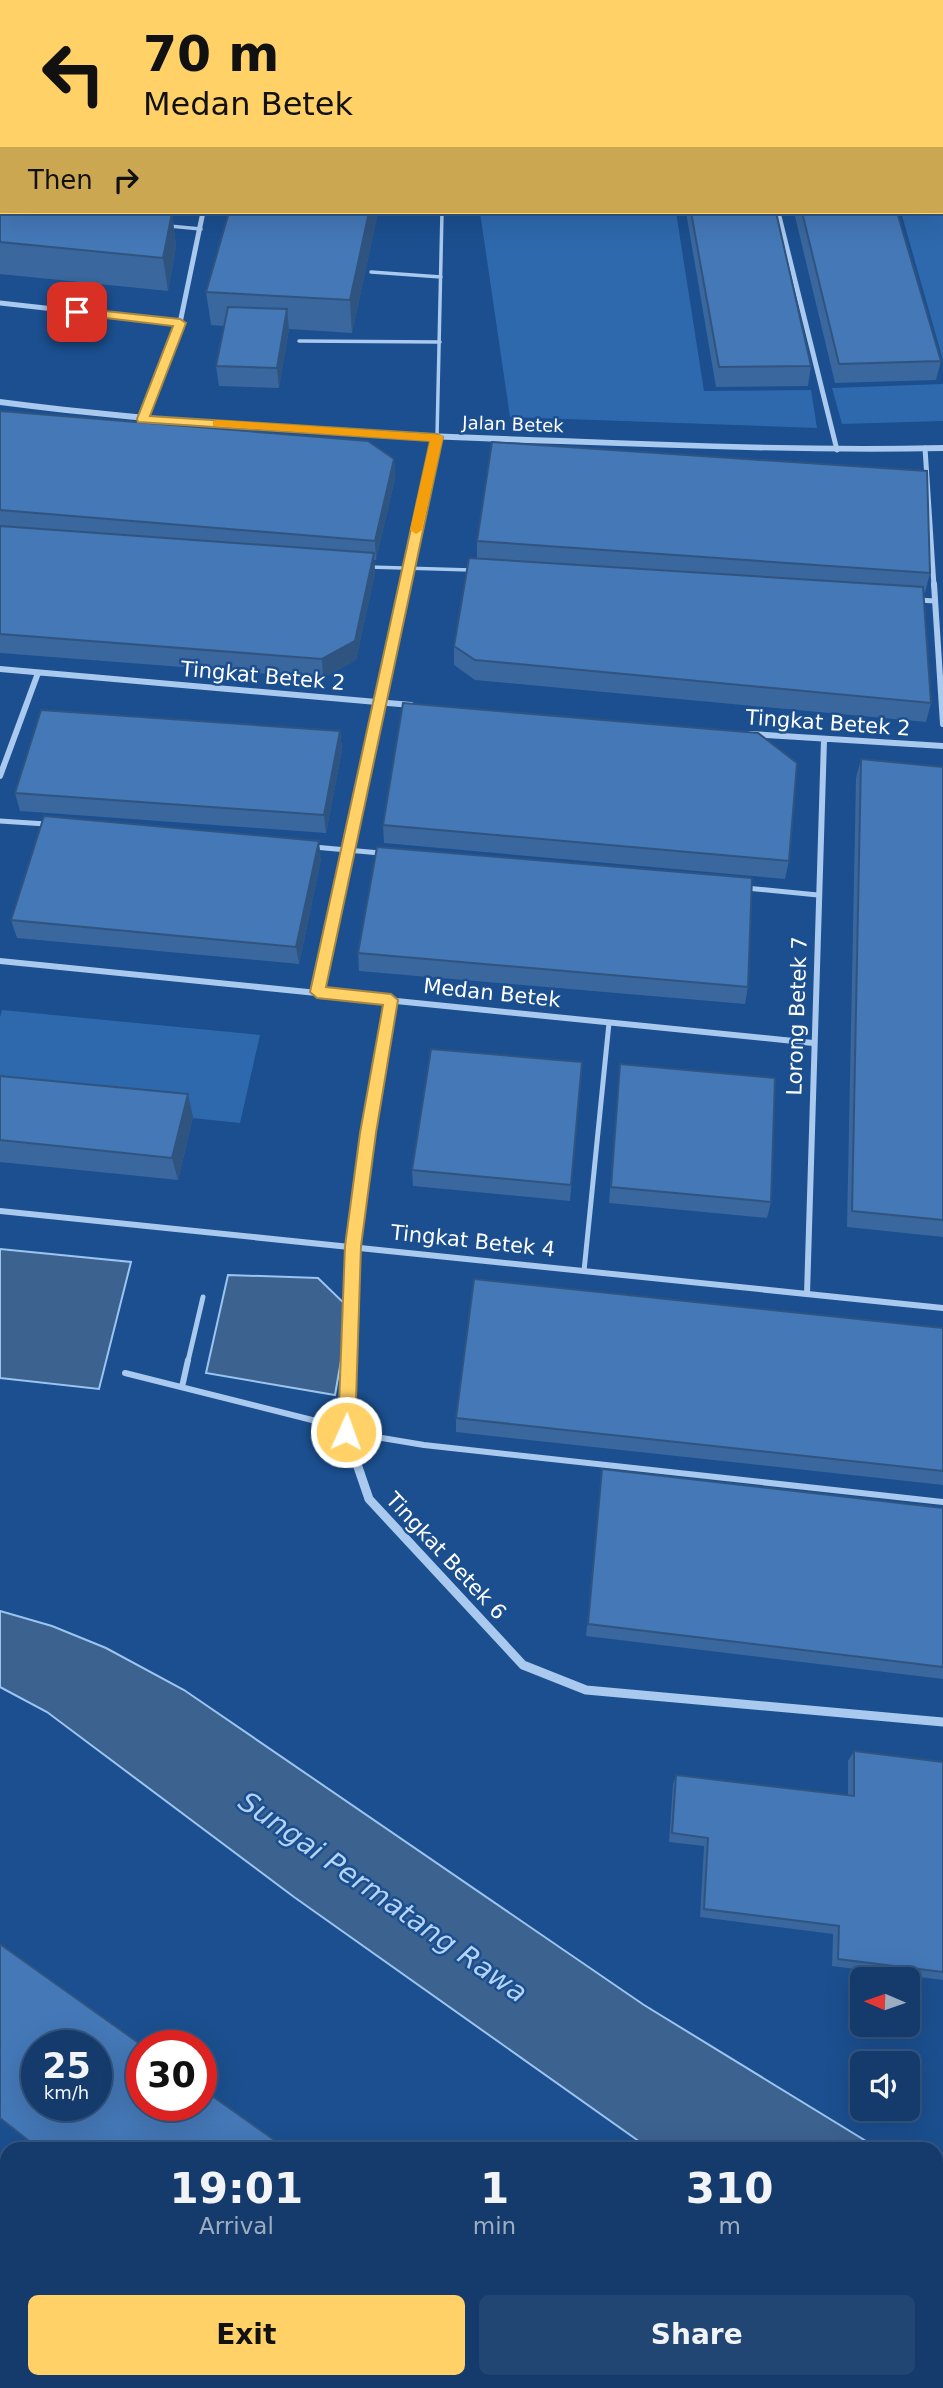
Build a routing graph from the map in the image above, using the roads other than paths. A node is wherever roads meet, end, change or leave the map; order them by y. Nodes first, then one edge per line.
1 (203, 214) edge
2 (442, 214) edge
3 (778, 214) edge
4 (160, 225) edge
5 (201, 229) junction
6 (370, 272) dead end
7 (441, 277) junction
8 (0, 303) edge
9 (180, 323) junction
10 (299, 341) dead end
11 (440, 342) junction
12 (0, 402) edge
13 (142, 419) junction
14 (437, 437) junction
15 (943, 448) edge
16 (925, 449) junction
17 (837, 450) junction
18 (367, 566) edge
19 (408, 570) junction
20 (473, 570) edge
21 (908, 599) edge
22 (935, 601) junction
23 (0, 669) edge
24 (38, 673) junction
25 (378, 702) junction
26 (420, 705) edge
27 (943, 724) edge
28 (740, 733) edge
29 (824, 740) junction
30 (943, 746) edge
31 (0, 776) edge
32 (0, 821) edge
33 (56, 825) edge
34 (306, 846) edge
35 (347, 850) junction
36 (389, 853) edge
37 (735, 887) edge
38 (818, 895) junction
39 (0, 961) edge
40 (317, 992) junction
41 (391, 1000) junction
42 (610, 1023) junction
43 (813, 1043) junction
44 (0, 1212) edge
45 (353, 1246) junction
46 (584, 1271) junction
47 (807, 1294) junction
48 (203, 1297) dead end
49 (943, 1308) edge
50 (125, 1373) dead end
51 (182, 1387) junction
52 (346, 1432) junction
53 (943, 1502) edge
54 (943, 1722) edge

1 - 5 street
2 - 7 lane
3 - 17 street
4 - 5 lane
5 - 9 street
6 - 7 lane
7 - 11 lane
8 - 9 street
9 - 13 street
10 - 11 lane
11 - 14 lane
12 - 13 street, Jalan Betek
13 - 14 street, Jalan Betek
14 - 17 street, Jalan Betek
14 - 19 street
15 - 16 street, Jalan Betek
16 - 17 street, Jalan Betek
16 - 22 street, Tingkat Betek 2
18 - 19 lane
19 - 20 lane
19 - 25 street
21 - 22 lane
22 - 27 street, Tingkat Betek 2
23 - 24 street, Tingkat Betek 2
24 - 25 street, Tingkat Betek 2
24 - 31 street
25 - 26 street, Tingkat Betek 2
25 - 35 street
28 - 29 street, Tingkat Betek 2
29 - 30 street, Tingkat Betek 2
29 - 38 street, Lorong Betek 7
32 - 33 lane
34 - 35 lane
35 - 36 lane
35 - 40 street
37 - 38 lane
38 - 43 street, Lorong Betek 7
39 - 40 street, Medan Betek
40 - 41 street, Medan Betek
41 - 42 street, Medan Betek
41 - 45 street, Tingkat Betek 6
42 - 43 street, Medan Betek
42 - 46 lane
43 - 47 street, Lorong Betek 7
44 - 45 street, Tingkat Betek 4
45 - 46 street, Tingkat Betek 4
45 - 52 street, Tingkat Betek 6
46 - 47 street, Tingkat Betek 4
47 - 49 street, Tingkat Betek 4
48 - 51 lane
50 - 51 lane
51 - 52 lane
52 - 53 lane
52 - 54 street, Tingkat Betek 6

